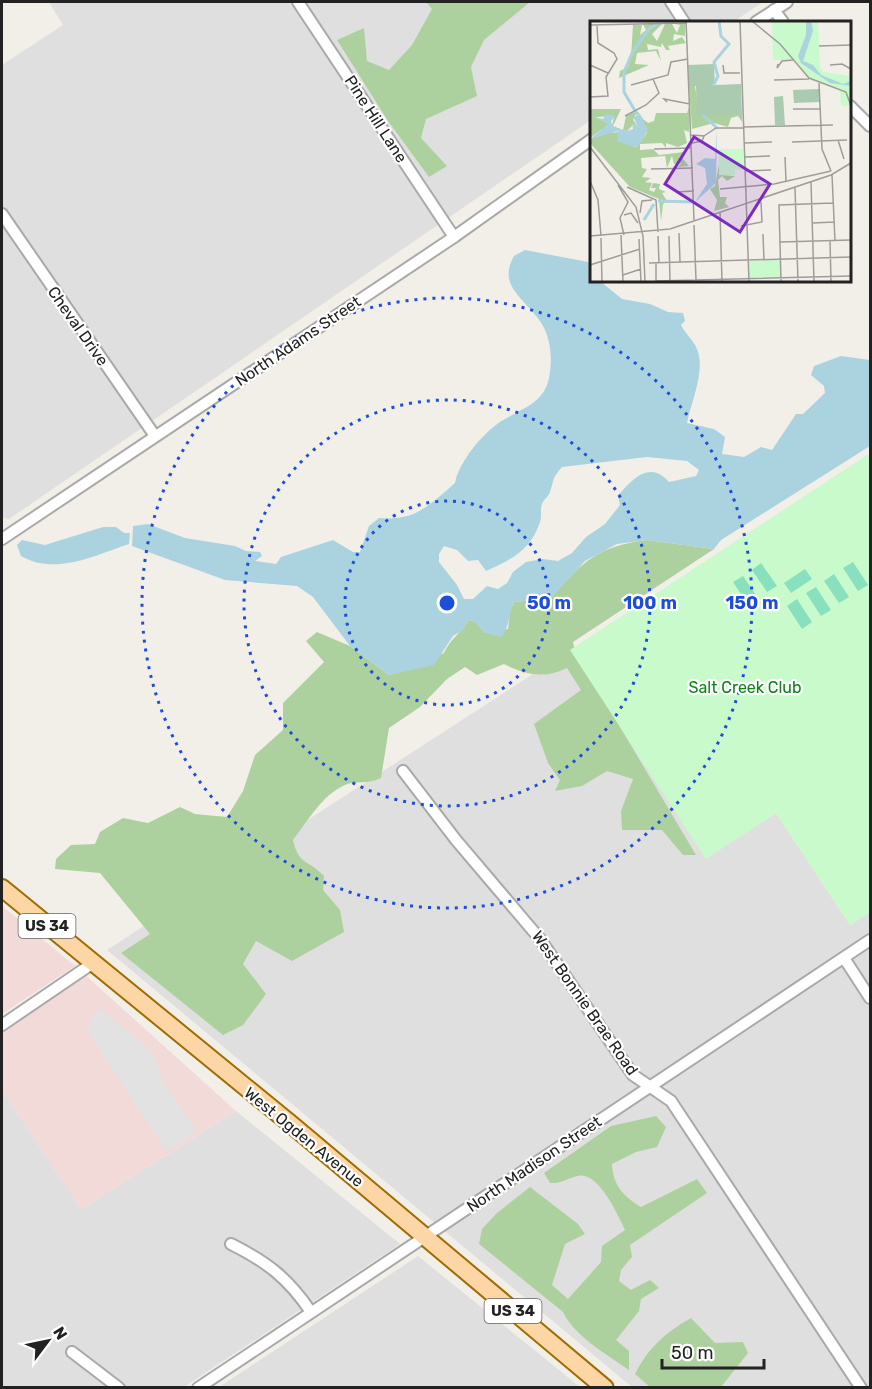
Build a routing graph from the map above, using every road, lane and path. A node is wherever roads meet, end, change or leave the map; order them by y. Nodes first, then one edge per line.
1 (298, 2) edge
2 (670, 2) edge
3 (787, 2) edge
4 (774, 10) junction
5 (683, 21) edge
6 (758, 21) edge
7 (782, 21) edge
8 (851, 108) edge
9 (870, 126) edge
10 (590, 140) edge
11 (2, 214) edge
12 (454, 237) junction
13 (155, 436) junction
14 (2, 539) edge
15 (403, 771) dead end
16 (2, 888) edge
17 (870, 940) edge
18 (844, 958) junction
19 (93, 963) junction
20 (870, 998) edge
21 (2, 1025) edge
22 (648, 1087) junction
23 (425, 1238) junction
24 (231, 1244) dead end
25 (311, 1312) junction
26 (72, 1352) dead end
27 (120, 1388) edge
28 (198, 1388) edge
29 (605, 1388) edge
30 (861, 1388) edge

1 - 12 street, Pine Hill Lane
2 - 5 street
3 - 4 street
4 - 6 street
4 - 7 street
8 - 9 street
10 - 12 street, North Adams Street
11 - 13 street, Cheval Drive
12 - 13 street, North Adams Street
13 - 14 street, North Adams Street
15 - 22 street, West Bonnie Brae Road
16 - 19 main road, West Ogden Avenue / US 34
17 - 18 street, North Madison Street
18 - 20 street
18 - 22 street, North Madison Street
19 - 21 street
19 - 23 main road, West Ogden Avenue / US 34
22 - 23 street, North Madison Street
22 - 30 street, West Bonnie Brae Road
23 - 25 street, North Madison Street
23 - 29 main road, West Ogden Avenue / US 34
24 - 25 street
25 - 28 street, North Madison Street
26 - 27 street

